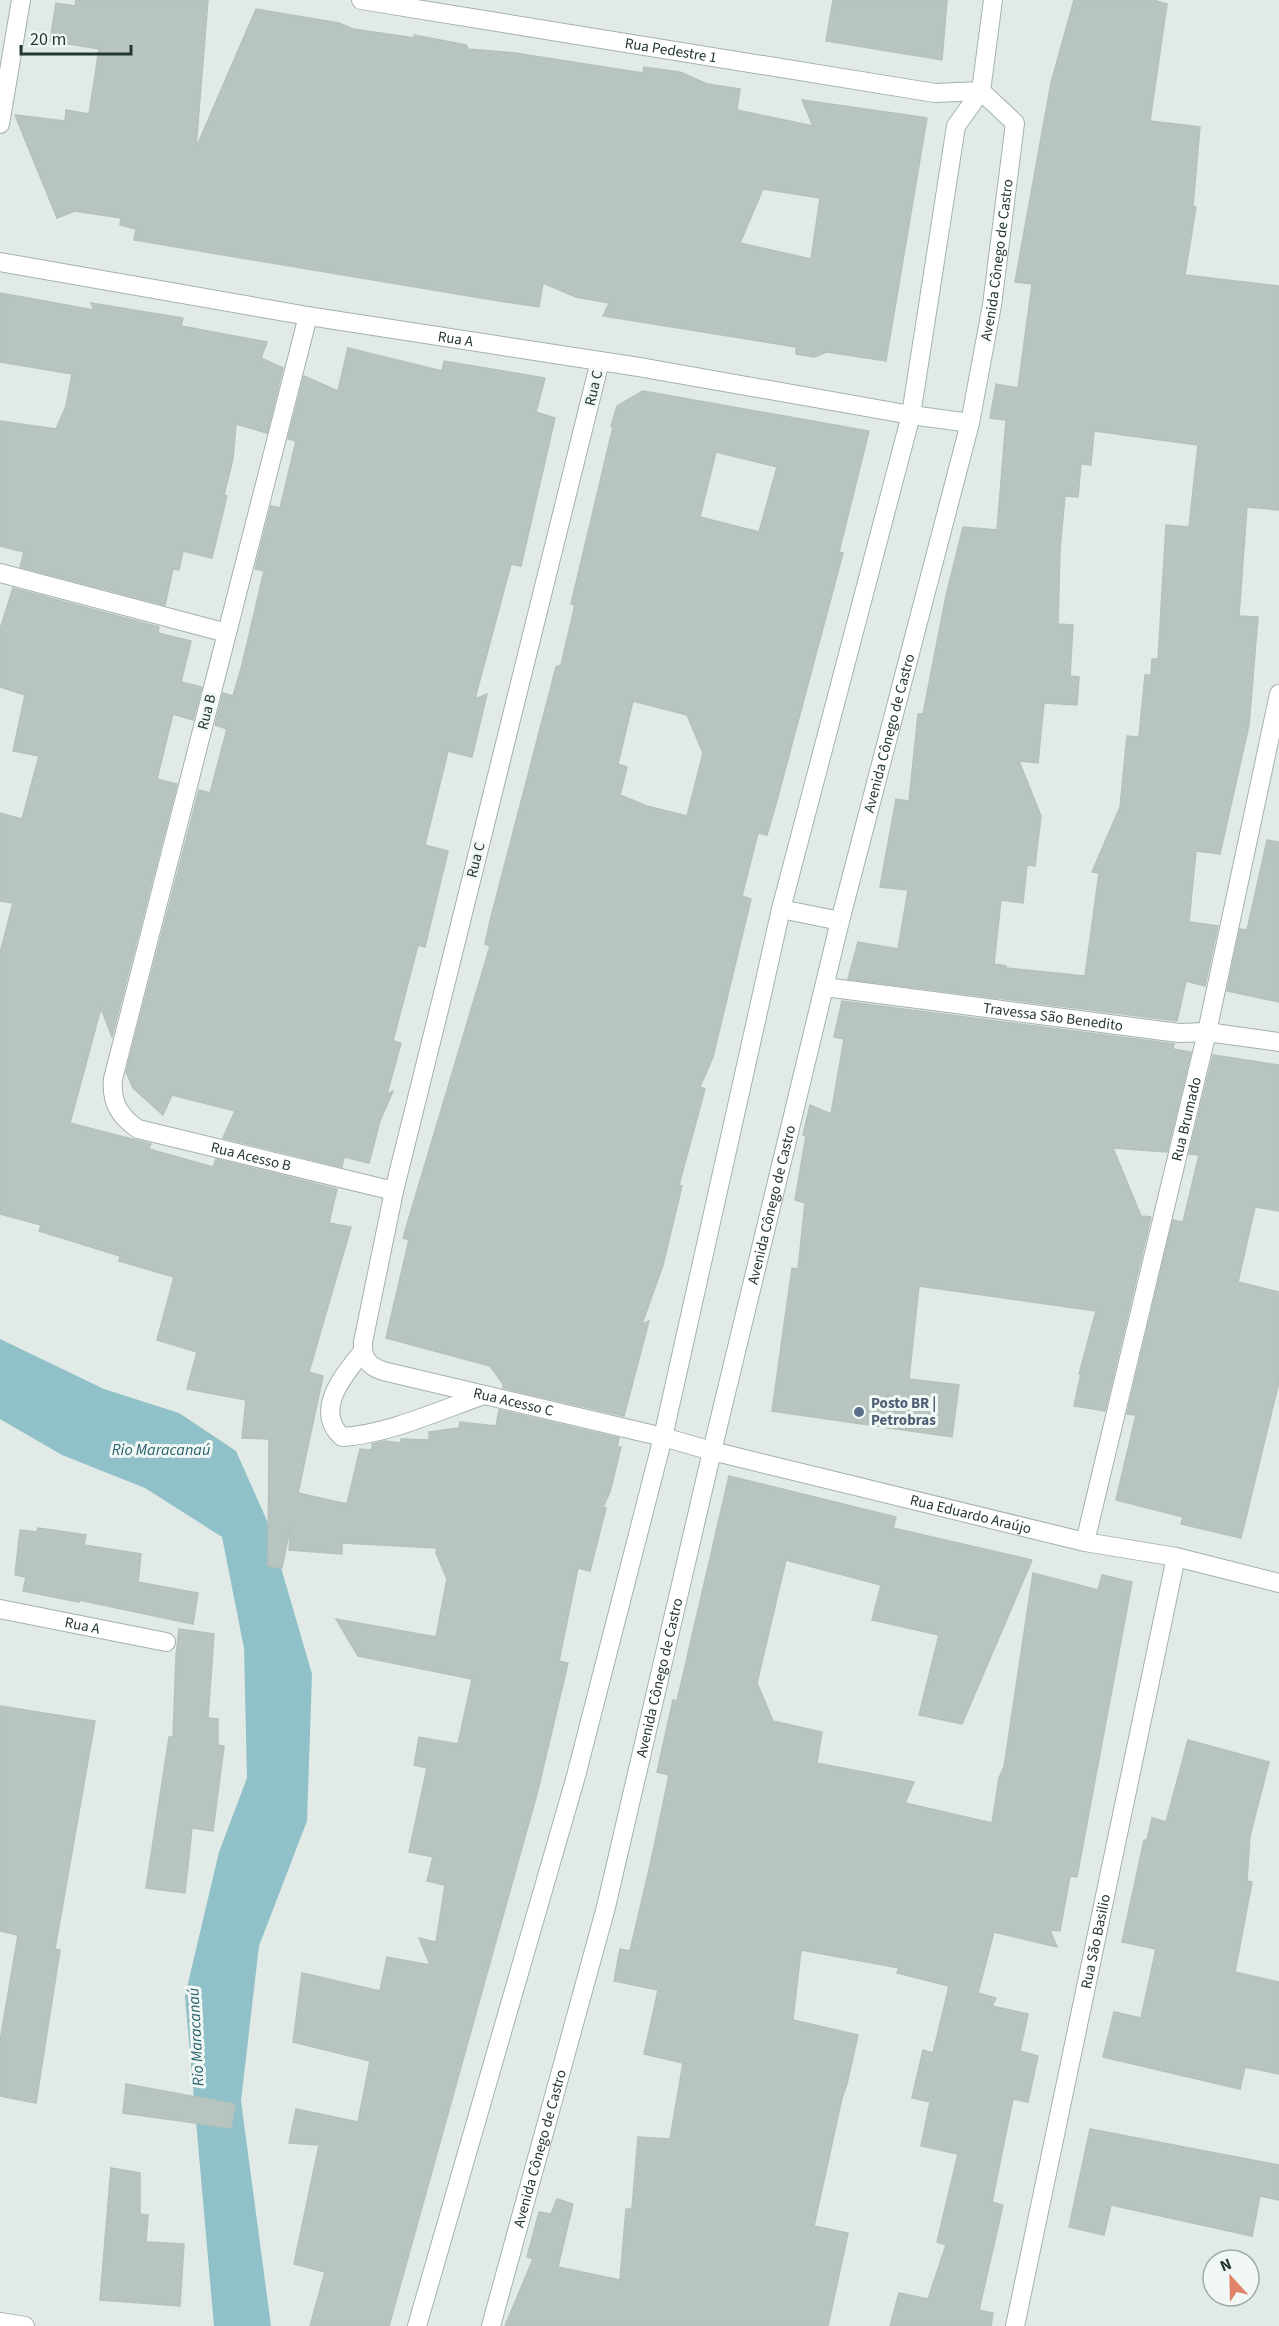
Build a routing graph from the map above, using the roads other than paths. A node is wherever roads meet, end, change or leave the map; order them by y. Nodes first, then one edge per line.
1 (21, 0) edge
2 (361, 0) edge
3 (993, 0) edge
4 (981, 91) junction
5 (0, 124) edge
6 (0, 262) edge
7 (308, 316) junction
8 (600, 361) junction
9 (911, 414) junction
10 (970, 423) junction
11 (0, 573) edge
12 (227, 633) junction
13 (1279, 694) edge
14 (781, 909) junction
15 (840, 921) junction
16 (825, 987) junction
17 (1207, 1032) junction
18 (1279, 1042) edge
19 (116, 1108) joint
20 (394, 1191) junction
21 (364, 1356) junction
22 (484, 1395) junction
23 (663, 1437) junction
24 (712, 1451) junction
25 (1085, 1542) junction
26 (1176, 1557) junction
27 (1279, 1583) edge
28 (0, 1608) edge
29 (166, 1642) dead end
30 (0, 2322) edge
31 (25, 2326) edge
32 (417, 2326) edge
33 (491, 2326) edge
34 (1015, 2326) edge

1 - 5 street
2 - 4 street, Rua Pedestre 1
3 - 4 street
4 - 9 street
4 - 10 street, Avenida Cônego de Castro
6 - 7 street, Rua A
7 - 8 street, Rua A
7 - 12 street, Rua B
8 - 9 street, Rua A
8 - 20 street, Rua C
9 - 10 street, Rua A
9 - 14 street
10 - 15 street, Avenida Cônego de Castro
11 - 12 street
12 - 19 street, Rua B
13 - 17 street, Rua Brumado
14 - 15 street
14 - 23 street
15 - 16 street, Avenida Cônego de Castro
16 - 17 street, Travessa São Benedito
16 - 24 street, Avenida Cônego de Castro
17 - 18 street, Travessa São Benedito
17 - 25 street, Rua Brumado
19 - 20 street, Rua Acesso B
20 - 21 street, Rua C
21 - 22 street, Rua Acesso C
21 - 22 street
22 - 23 street, Rua Acesso C
23 - 24 street, Rua Eduardo Araújo
23 - 32 street
24 - 25 street, Rua Eduardo Araújo
24 - 33 street, Avenida Cônego de Castro
25 - 26 street, Rua Eduardo Araújo
26 - 27 street, Rua Eduardo Araújo
26 - 34 street, Rua São Basilio
28 - 29 street, Rua A
30 - 31 street

